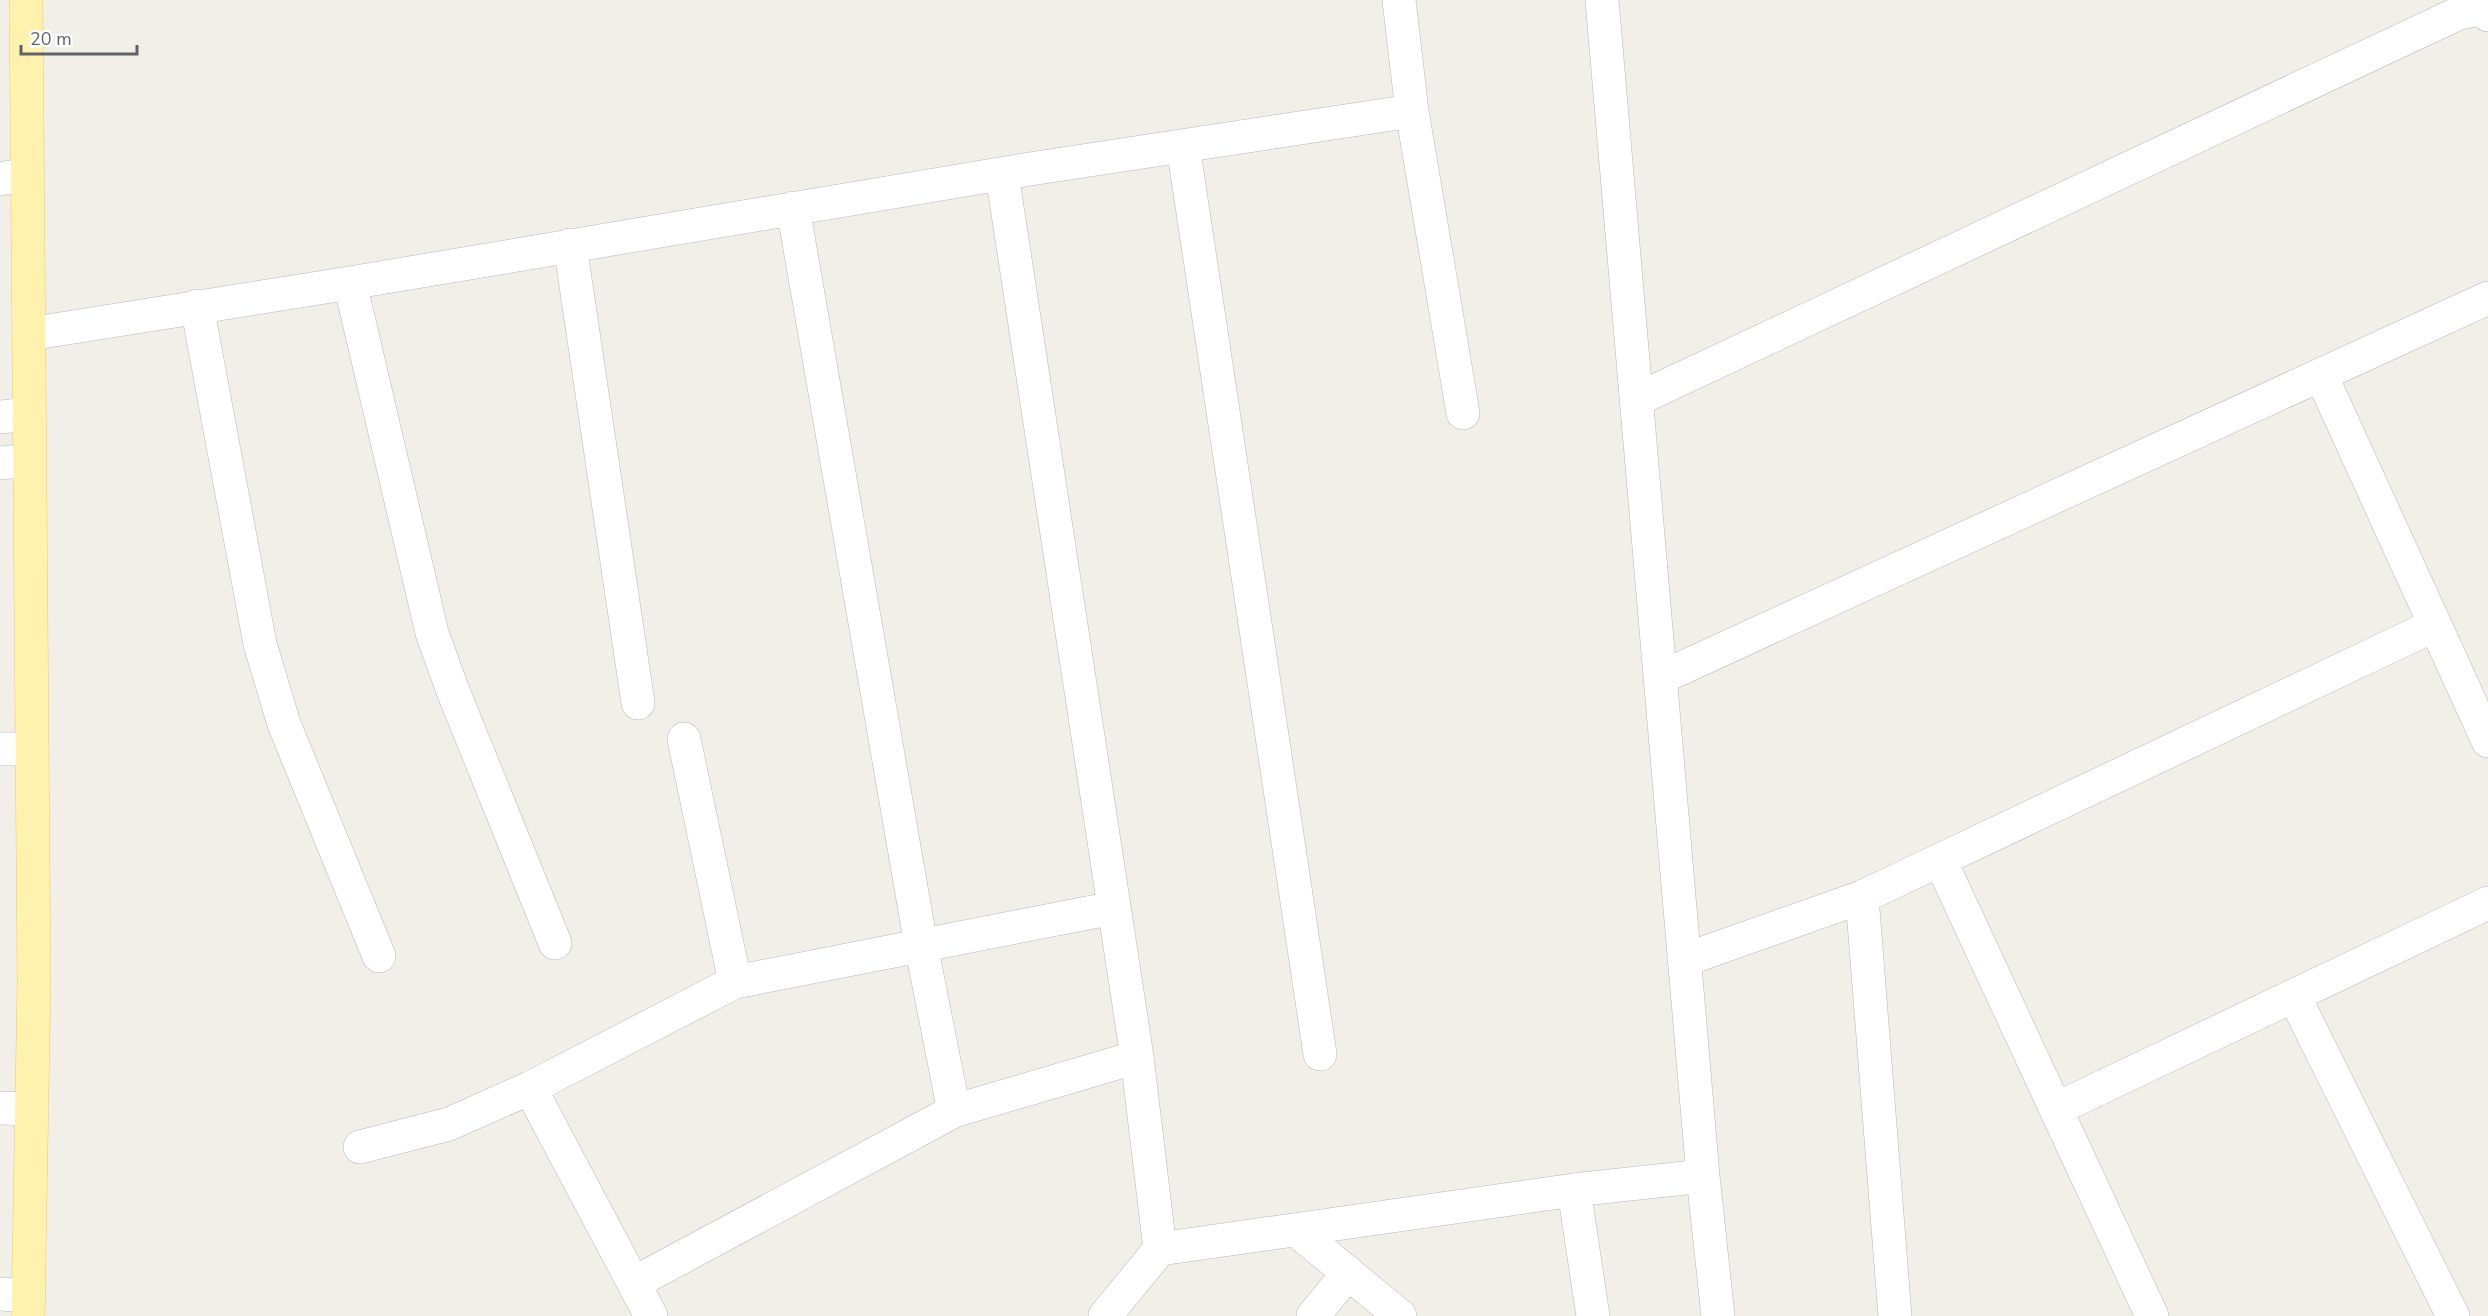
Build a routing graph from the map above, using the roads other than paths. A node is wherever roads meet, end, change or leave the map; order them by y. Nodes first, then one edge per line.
1 (26, 0) edge
2 (1399, 0) edge
3 (1602, 0) edge
4 (2488, 15) edge
5 (1412, 111) junction
6 (1183, 146) junction
7 (1002, 174) junction
8 (13, 176) edge
9 (793, 208) junction
10 (570, 245) junction
11 (350, 283) junction
12 (2488, 298) edge
13 (197, 306) junction
14 (29, 334) junction
15 (2320, 375) junction
16 (1636, 400) junction
17 (1463, 413) dead end
18 (15, 416) edge
19 (15, 462) edge
20 (2435, 625) junction
21 (1660, 678) junction
22 (638, 703) dead end
23 (684, 739) dead end
24 (2488, 741) edge
25 (0, 748) edge
26 (32, 749) junction
27 (1940, 860) junction
28 (1862, 897) junction
29 (2488, 903) edge
30 (1113, 908) junction
31 (555, 943) dead end
32 (921, 945) junction
33 (379, 956) dead end
34 (1684, 960) junction
35 (735, 982) junction
36 (2294, 996) junction
37 (1320, 1054) dead end
38 (1137, 1057) junction
39 (530, 1088) junction
40 (0, 1108) edge
41 (32, 1109) junction
42 (2056, 1109) junction
43 (954, 1111) junction
44 (360, 1147) dead end
45 (1703, 1176) junction
46 (1574, 1190) junction
47 (1296, 1230) junction
48 (1160, 1249) junction
49 (1348, 1273) junction
50 (634, 1283) junction
51 (19, 1302) edge
52 (651, 1316) edge
53 (1105, 1316) edge
54 (1313, 1316) edge
55 (1400, 1316) edge
56 (1593, 1316) edge
57 (1718, 1316) edge
58 (1895, 1316) edge
59 (2152, 1316) edge
60 (2453, 1316) edge

1 - 8 main road
2 - 5 street
3 - 16 street
4 - 16 street
5 - 6 street
5 - 17 street
6 - 7 street
6 - 37 street
7 - 9 street
7 - 30 street
8 - 14 main road
9 - 10 street
9 - 32 street
10 - 11 street
10 - 22 street
11 - 13 street
11 - 31 street
12 - 15 street
13 - 14 street
13 - 33 street
14 - 18 main road
15 - 20 street
15 - 21 street
16 - 21 street
18 - 19 main road
19 - 26 main road
20 - 24 street
20 - 27 street
21 - 34 street
23 - 35 street
25 - 26 street
26 - 41 main road
27 - 28 street
27 - 42 street
28 - 34 street
28 - 58 street
29 - 36 street
30 - 32 street
30 - 38 street
32 - 35 street
32 - 43 street
34 - 45 street
35 - 39 street
36 - 42 street
36 - 60 street
38 - 43 street
38 - 48 street
39 - 44 street
39 - 50 street
40 - 41 street
41 - 51 main road
42 - 59 street
43 - 50 street
45 - 46 street
45 - 57 street
46 - 47 street
46 - 56 street
47 - 48 street
47 - 49 street
48 - 53 street
49 - 54 street
49 - 55 street
50 - 52 street

